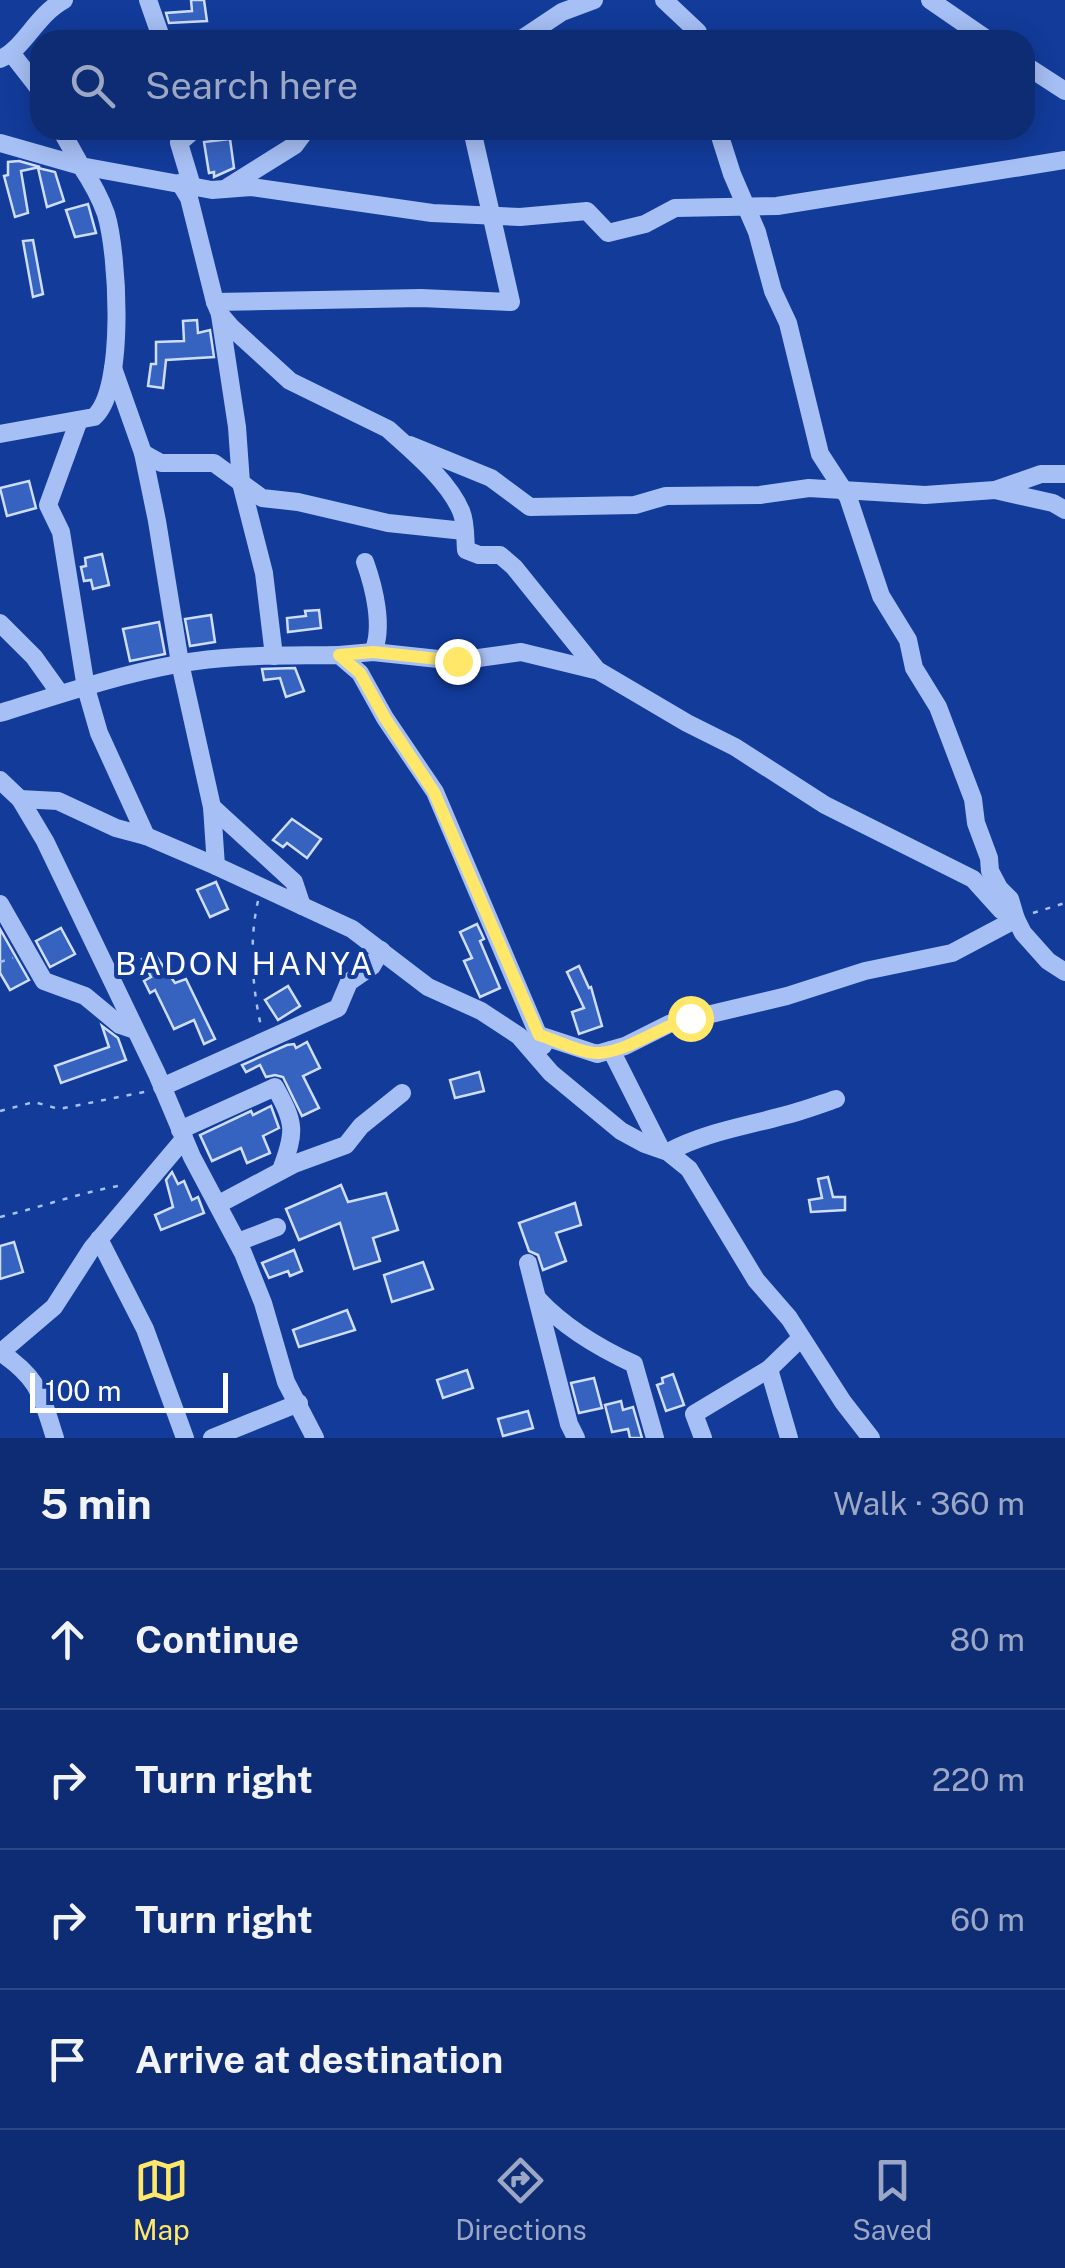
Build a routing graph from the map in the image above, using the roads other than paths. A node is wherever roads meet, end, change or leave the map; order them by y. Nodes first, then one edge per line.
1 (64, 0) edge
2 (148, 0) edge
3 (594, 0) edge
4 (664, 0) edge
5 (930, 0) edge
6 (158, 30) edge
7 (535, 30) edge
8 (696, 30) edge
9 (974, 30) edge
10 (6, 57) edge
11 (1035, 72) edge
12 (30, 80) edge
13 (1065, 91) edge
14 (67, 140) edge
15 (179, 140) edge
16 (299, 140) edge
17 (474, 140) edge
18 (721, 140) edge
19 (0, 142) edge
20 (1065, 160) edge
21 (81, 166) junction
22 (186, 184) junction
23 (228, 187) junction
24 (748, 208) junction
25 (492, 216) junction
26 (217, 308) junction
27 (113, 368) junction
28 (79, 420) junction
29 (0, 434) edge
30 (401, 441) junction
31 (143, 454) junction
32 (1065, 474) edge
33 (242, 484) junction
34 (842, 490) junction
35 (995, 490) junction
36 (1065, 510) edge
37 (464, 531) junction
38 (365, 562) dead end
39 (0, 623) edge
40 (373, 652) junction
41 (339, 655) junction
42 (274, 656) junction
43 (180, 664) junction
44 (597, 670) junction
45 (86, 688) junction
46 (59, 692) junction
47 (0, 713) edge
48 (2, 780) edge
49 (20, 798) junction
50 (212, 806) junction
51 (146, 836) junction
52 (216, 866) junction
53 (0, 904) edge
54 (302, 906) junction
55 (1016, 919) junction
56 (380, 950) junction
57 (1065, 972) edge
58 (135, 1030) junction
59 (539, 1035) junction
60 (611, 1050) junction
61 (557, 1078) junction
62 (162, 1087) junction
63 (402, 1093) dead end
64 (836, 1099) dead end
65 (182, 1134) junction
66 (664, 1150) junction
67 (281, 1170) junction
68 (219, 1204) junction
69 (277, 1226) dead end
70 (100, 1238) junction
71 (238, 1242) junction
72 (528, 1263) dead end
73 (538, 1299) junction
74 (801, 1338) junction
75 (0, 1352) edge
76 (769, 1369) junction
77 (299, 1404) junction
78 (55, 1438) edge
79 (184, 1438) edge
80 (212, 1438) edge
81 (315, 1438) edge
82 (576, 1438) edge
83 (655, 1438) edge
84 (703, 1438) edge
85 (789, 1438) edge
86 (872, 1438) edge

1 - 10 street
2 - 6 street
3 - 7 street
4 - 8 street
5 - 9 street
10 - 12 street
11 - 13 street
14 - 21 street
15 - 22 street
16 - 23 street
17 - 25 street
18 - 24 street
19 - 21 street
20 - 24 street
21 - 22 street
21 - 27 street
22 - 23 street
22 - 26 street
23 - 25 street
24 - 25 street
24 - 34 street
25 - 26 street
26 - 30 street
26 - 33 street
27 - 28 street
27 - 31 street
28 - 29 street
28 - 45 street
30 - 34 street
30 - 37 street
31 - 33 street
31 - 43 street
32 - 35 street
33 - 37 street
33 - 42 street
34 - 35 street
34 - 55 street
35 - 36 street
37 - 44 street
38 - 40 street
39 - 46 street
40 - 41 street
40 - 44 street
41 - 42 street
41 - 59 street
42 - 43 street
43 - 45 street
43 - 50 street
44 - 55 street
45 - 46 street
45 - 51 street
46 - 47 street
48 - 49 street
49 - 51 street
49 - 58 street
50 - 52 street
50 - 54 street
51 - 52 street
52 - 54 street
53 - 58 street
54 - 56 street
55 - 57 street
55 - 60 street
56 - 61 street
56 - 62 street
58 - 62 street
59 - 60 street
59 - 61 street
60 - 66 street
61 - 66 street
62 - 65 street
63 - 67 street
64 - 66 street
65 - 67 street
65 - 68 street
65 - 70 street
66 - 74 street
67 - 68 street
68 - 71 street
69 - 71 street
70 - 75 street
70 - 79 street
71 - 77 street
72 - 73 street
73 - 82 street
73 - 83 street
74 - 76 street
74 - 86 street
75 - 78 street
76 - 84 street
76 - 85 street
77 - 80 street
77 - 81 street

